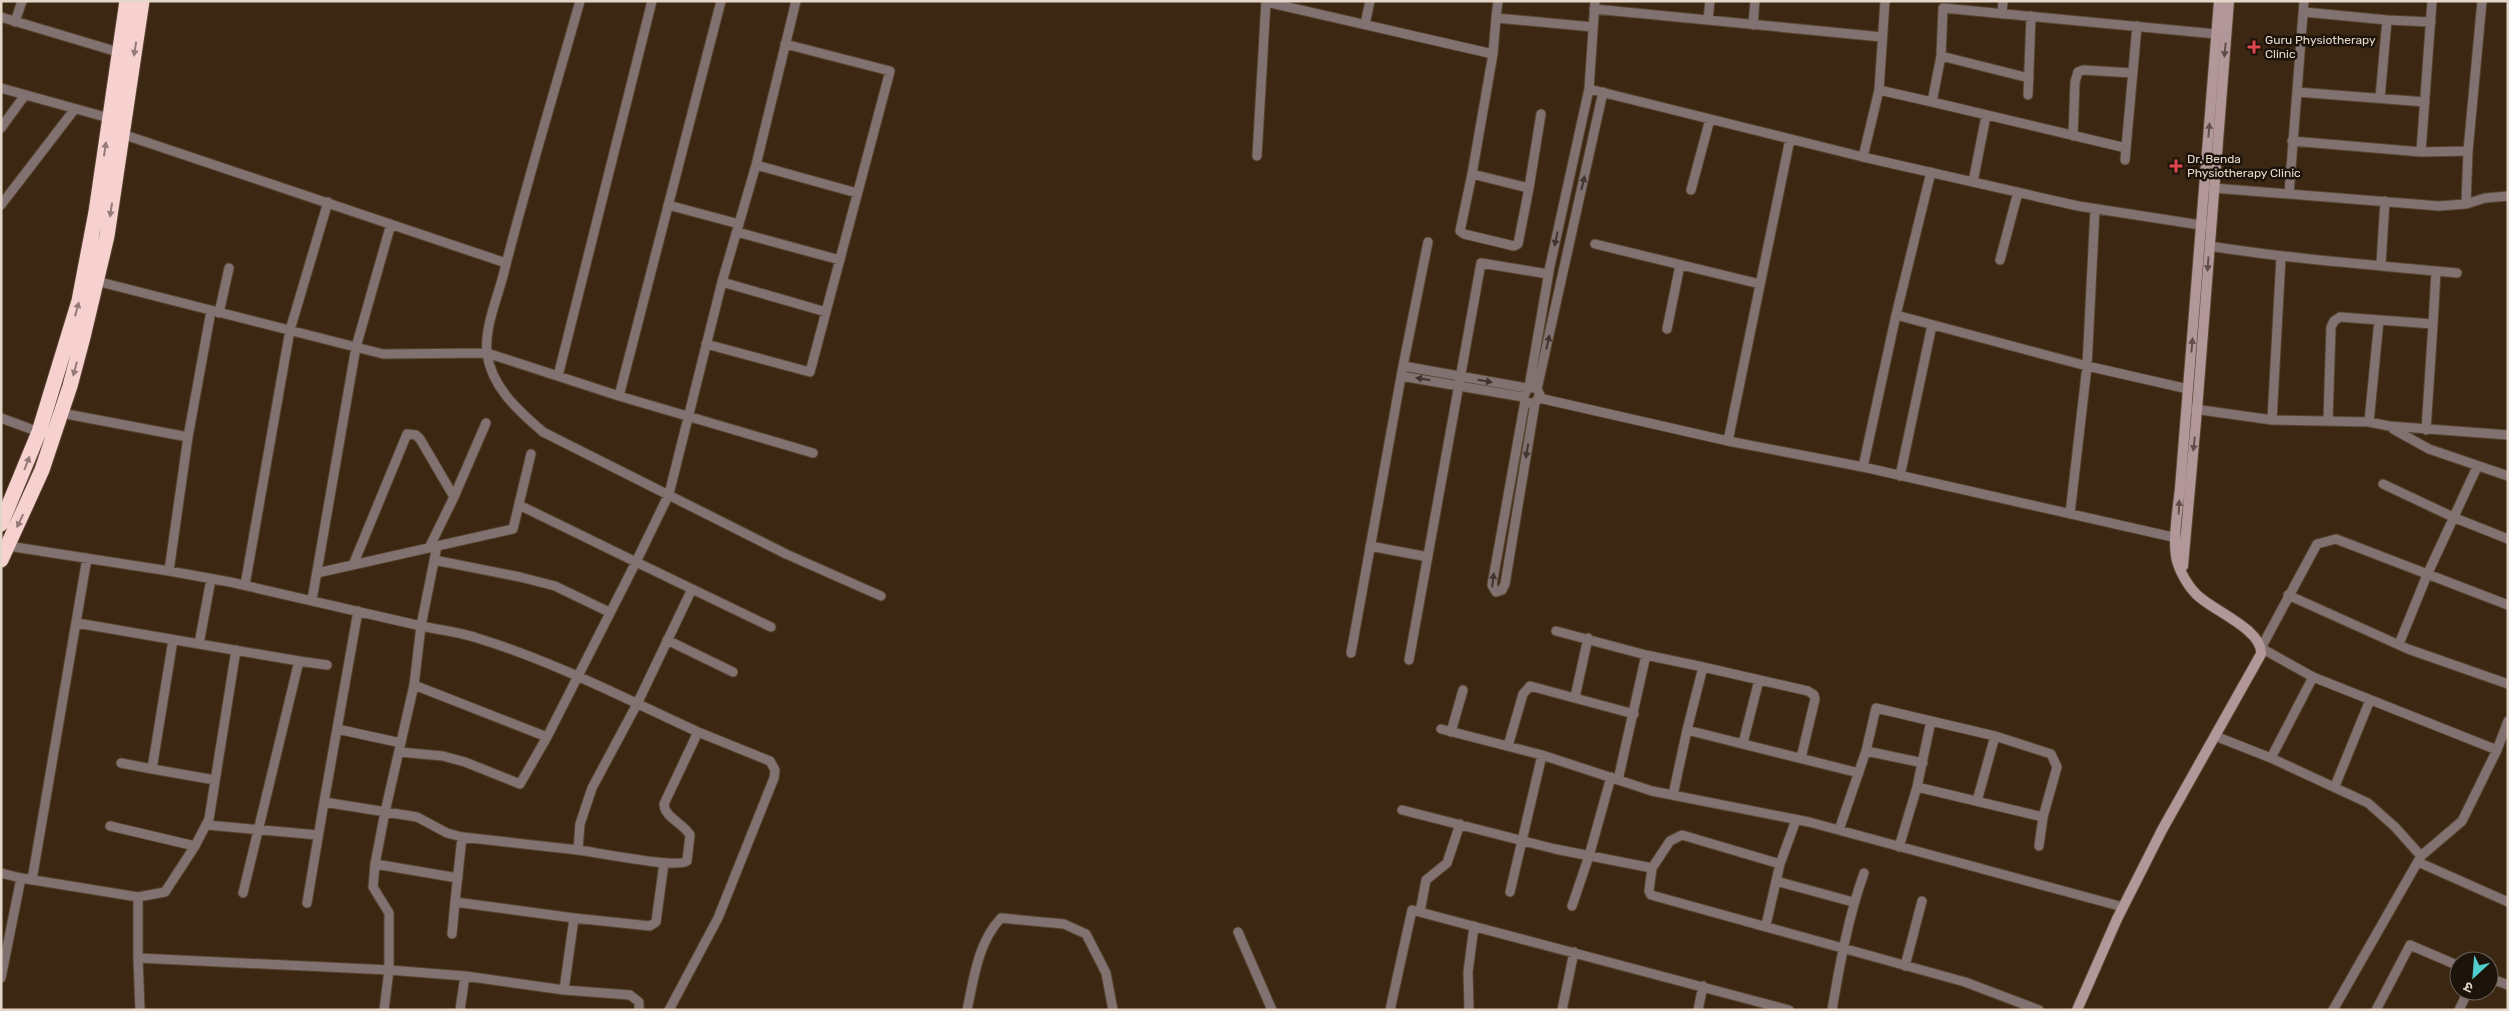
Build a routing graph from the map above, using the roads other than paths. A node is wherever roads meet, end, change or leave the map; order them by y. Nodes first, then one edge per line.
1 (22, 1) edge
2 (127, 1) edge
3 (142, 1) edge
4 (580, 1) edge
5 (652, 1) edge
6 (721, 1) edge
7 (796, 1) edge
8 (1370, 1) edge
9 (1498, 1) edge
10 (1710, 1) edge
11 (1755, 1) edge
12 (1885, 1) edge
13 (2003, 1) edge
14 (2219, 1) edge
15 (2229, 1) edge
16 (2304, 1) edge
17 (2432, 1) edge
18 (2482, 1) edge
19 (1266, 2) edge
20 (1594, 5) edge
21 (1943, 5) edge
22 (2304, 12) junction
23 (2002, 14) junction
24 (2031, 16) junction
25 (1, 17) edge
26 (1496, 18) junction
27 (1708, 20) junction
28 (2386, 20) junction
29 (15, 22) junction
30 (2431, 22) junction
31 (1365, 24) junction
32 (1752, 25) junction
33 (2137, 26) junction
34 (1593, 27) junction
35 (2216, 34) junction
36 (1882, 37) junction
37 (785, 44) junction
38 (118, 52) junction
39 (1494, 54) junction
40 (1941, 56) junction
41 (2133, 73) junction
42 (2029, 78) junction
43 (1, 88) edge
44 (1589, 89) junction
45 (1879, 90) junction
46 (1603, 92) junction
47 (2297, 92) junction
48 (25, 95) junction
49 (2028, 95) dead end
50 (2380, 98) junction
51 (1932, 102) junction
52 (2425, 102) junction
53 (74, 110) junction
54 (1541, 114) dead end
55 (1986, 116) junction
56 (109, 118) junction
57 (1710, 119) junction
58 (1, 128) edge
59 (122, 134) junction
60 (2073, 136) junction
61 (1790, 138) junction
62 (2292, 141) junction
63 (2126, 148) junction
64 (2468, 151) junction
65 (2421, 152) junction
66 (1257, 156) dead end
67 (1863, 157) junction
68 (2125, 160) dead end
69 (756, 165) junction
70 (1931, 172) junction
71 (1472, 174) junction
72 (1973, 182) junction
73 (1529, 188) junction
74 (2213, 188) junction
75 (1691, 190) dead end
76 (2018, 192) junction
77 (857, 194) junction
78 (2289, 194) junction
79 (2508, 196) edge
80 (2385, 201) junction
81 (328, 202) junction
82 (668, 204) junction
83 (2466, 204) junction
84 (1, 205) edge
85 (2095, 209) junction
86 (391, 224) junction
87 (2206, 226) junction
88 (738, 228) junction
89 (1428, 242) dead end
90 (1594, 244) dead end
91 (2209, 246) junction
92 (2280, 257) junction
93 (840, 260) junction
94 (2000, 260) dead end
95 (506, 263) junction
96 (1680, 264) junction
97 (2381, 264) junction
98 (229, 268) dead end
99 (2436, 271) junction
100 (2458, 272) dead end
101 (1548, 274) junction
102 (96, 281) junction
103 (722, 282) junction
104 (1760, 284) junction
105 (215, 312) junction
106 (826, 312) junction
107 (1896, 315) junction
108 (2379, 320) junction
109 (2433, 324) junction
110 (1932, 325) junction
111 (290, 330) junction
112 (1667, 330) dead end
113 (706, 344) junction
114 (356, 347) junction
115 (487, 352) junction
116 (2087, 366) junction
117 (1402, 371) junction
118 (558, 376) junction
119 (1459, 381) junction
120 (2188, 389) junction
121 (1531, 395) junction
122 (619, 396) junction
123 (2187, 408) junction
124 (2197, 410) junction
125 (62, 413) junction
126 (689, 416) junction
127 (1, 418) edge
128 (2272, 420) junction
129 (2328, 420) junction
130 (2368, 422) junction
131 (486, 423) dead end
132 (2389, 426) junction
133 (2426, 430) junction
134 (38, 432) junction
135 (2508, 435) edge
136 (188, 437) junction
137 (1728, 441) junction
138 (814, 453) dead end
139 (531, 454) dead end
140 (1863, 467) junction
141 (2477, 467) junction
142 (1900, 476) junction
143 (2508, 476) edge
144 (2383, 484) dead end
145 (669, 494) junction
146 (454, 497) junction
147 (519, 505) junction
148 (2070, 514) junction
149 (2455, 518) junction
150 (1, 524) edge
151 (1501, 535) junction
152 (1513, 537) junction
153 (2177, 538) junction
154 (2508, 539) edge
155 (1370, 546) junction
156 (433, 547) junction
157 (4, 553) edge
158 (1428, 557) junction
159 (87, 558) junction
160 (434, 560) junction
161 (636, 562) junction
162 (353, 565) junction
163 (169, 571) junction
164 (317, 572) junction
165 (2182, 572) junction
166 (2427, 575) junction
167 (211, 579) junction
168 (245, 585) junction
169 (692, 589) junction
170 (2288, 595) junction
171 (881, 596) dead end
172 (312, 600) junction
173 (2508, 605) edge
174 (358, 611) junction
175 (609, 612) junction
176 (77, 623) junction
177 (422, 626) junction
178 (771, 627) dead end
179 (1556, 631) dead end
180 (1588, 638) junction
181 (173, 640) junction
182 (667, 640) junction
183 (199, 644) junction
184 (2399, 644) junction
185 (2262, 648) junction
186 (236, 650) junction
187 (1351, 653) dead end
188 (1646, 655) junction
189 (1409, 660) dead end
190 (299, 661) junction
191 (327, 665) dead end
192 (1703, 667) junction
193 (733, 672) dead end
194 (2313, 676) junction
195 (578, 677) junction
196 (1759, 680) junction
197 (2508, 684) edge
198 (414, 685) junction
199 (1462, 690) dead end
200 (1575, 697) junction
201 (2370, 700) junction
202 (637, 704) junction
203 (1634, 714) junction
204 (2508, 721) edge
205 (1931, 722) junction
206 (337, 729) junction
207 (1441, 729) dead end
208 (1687, 730) junction
209 (698, 732) junction
210 (1451, 732) junction
211 (2506, 734) edge
212 (1995, 736) junction
213 (2215, 736) junction
214 (547, 738) junction
215 (1743, 744) junction
216 (1508, 746) junction
217 (400, 747) junction
218 (2497, 750) junction
219 (1866, 751) junction
220 (1542, 755) junction
221 (1800, 758) junction
222 (2271, 758) junction
223 (121, 763) dead end
224 (1923, 763) junction
225 (152, 769) junction
226 (1859, 773) junction
227 (1614, 778) junction
228 (215, 780) junction
229 (2334, 786) junction
230 (1917, 787) junction
231 (1673, 795) junction
232 (1977, 801) junction
233 (324, 802) junction
234 (1402, 810) dead end
235 (385, 812) junction
236 (2043, 817) junction
237 (1796, 820) junction
238 (1460, 824) junction
239 (207, 825) junction
240 (110, 826) dead end
241 (258, 828) junction
242 (1839, 830) junction
243 (318, 835) junction
244 (462, 836) junction
245 (1523, 841) junction
246 (195, 846) junction
247 (2039, 846) dead end
248 (1900, 847) junction
249 (578, 850) junction
250 (1589, 856) junction
251 (2420, 859) junction
252 (664, 863) junction
253 (375, 864) junction
254 (1780, 864) junction
255 (1652, 868) junction
256 (1, 873) edge
257 (1864, 873) dead end
258 (21, 878) junction
259 (458, 878) junction
260 (32, 880) junction
261 (1776, 881) junction
262 (1510, 892) dead end
263 (243, 893) dead end
264 (138, 897) junction
265 (2507, 898) edge
266 (1922, 901) dead end
267 (455, 902) junction
268 (1853, 902) junction
269 (307, 903) dead end
270 (1572, 906) dead end
271 (2123, 907) junction
272 (1420, 912) junction
273 (574, 918) junction
274 (1766, 925) junction
275 (1474, 926) junction
276 (1238, 932) dead end
277 (452, 934) dead end
278 (1843, 946) junction
279 (1574, 952) junction
280 (138, 958) junction
281 (2449, 962) edge
282 (1905, 966) junction
283 (390, 970) junction
284 (465, 976) junction
285 (1, 978) edge
286 (1703, 986) junction
287 (564, 990) junction
288 (140, 1010) edge
289 (384, 1010) edge
290 (460, 1010) edge
291 (639, 1010) edge
292 (669, 1010) edge
293 (967, 1010) edge
294 (1113, 1010) edge
295 (1272, 1010) edge
296 (1390, 1010) edge
297 (1469, 1010) edge
298 (1562, 1010) edge
299 (1698, 1010) edge
300 (1789, 1010) edge
301 (1832, 1010) edge
302 (2039, 1010) edge
303 (2077, 1010) edge
304 (2333, 1010) edge
305 (2376, 1010) edge

1 - 29 street
2 - 38 highway
3 -> 59 highway
4 - 95 street
5 - 118 street
6 - 82 street
7 - 37 street
8 - 31 street
9 - 26 street
10 - 27 street
11 - 32 street
12 - 36 street
13 - 23 street
14 - 35 street
15 -> 74 street
16 - 22 street
17 - 30 street
18 - 64 street
19 - 31 street
19 - 66 street
20 - 27 street
20 - 34 street
21 - 23 street
21 - 40 street
22 - 28 street
22 - 47 street
23 - 24 street
24 - 33 street
24 - 42 street
25 - 29 street
26 - 34 street
26 - 39 street
27 - 32 street
28 - 30 street
28 - 50 street
29 - 38 street
30 - 52 street
31 - 39 street
32 - 36 street
33 - 35 street
33 - 41 street
34 - 44 street
87 -> 35 street
36 - 45 street
37 - 69 street
37 - 77 street
38 - 56 highway
39 - 71 street
40 - 42 street
40 - 51 street
41 - 60 street
41 - 63 street
42 - 49 street
43 - 48 street
44 - 46 street
44 -> 101 street
45 - 51 street
45 - 67 street
46 - 57 street
121 -> 46 street
47 - 50 street
47 - 62 street
48 - 53 street
48 - 58 street
50 - 52 street
51 - 55 street
52 - 65 street
53 - 56 street
53 - 84 street
54 - 73 street
55 - 60 street
55 - 72 street
134 -> 56 highway
57 - 61 street
57 - 75 street
59 - 81 street
59 -> 102 highway
60 - 63 street
61 - 67 street
61 - 104 street
62 - 65 street
62 - 78 street
63 - 68 street
64 - 65 street
64 - 83 street
67 - 70 street
69 - 77 street
69 - 88 street
70 - 72 street
70 - 107 street
71 - 73 street
71 - 73 street
72 - 76 street
74 - 78 street
74 - 87 street
76 - 85 street
76 - 94 street
77 - 93 street
78 - 80 street
79 - 83 street
80 - 83 street
80 - 97 street
81 - 86 street
81 - 111 street
82 - 88 street
82 - 122 street
85 - 87 street
85 - 116 street
86 - 95 street
86 - 114 street
87 - 91 street
120 -> 87 street
88 - 93 street
88 - 103 street
89 - 117 street
90 - 96 street
91 - 92 street
91 -> 124 street
92 - 97 street
92 - 128 street
93 - 106 street
95 - 115 street
96 - 104 street
96 - 112 street
97 - 99 street
98 - 105 street
99 - 100 street
99 - 109 street
101 - 119 street
101 - 121 street
102 - 105 street
102 -> 125 highway
103 - 106 street
103 - 113 street
104 - 137 street
105 - 111 street
105 - 136 street
106 - 113 street
107 - 110 street
107 - 140 street
108 - 109 street
108 - 129 street
108 - 130 street
109 - 133 street
110 - 116 street
110 - 142 street
111 - 114 street
111 - 168 street
113 - 126 street
114 - 115 street
114 - 164 street
115 - 118 street
115 - 145 street
116 - 120 street
116 - 148 street
117 - 119 street
117 - 155 street
118 - 122 street
119 - 121 street
119 - 158 street
120 - 123 street
121 - 137 street
121 - 151 street
121 -> 152 street
122 - 126 street
123 - 124 street
153 -> 123 street
124 - 128 street
124 -> 165 street
125 - 136 street
125 -> 157 highway
126 - 138 street
126 - 145 street
127 - 134 street
128 - 129 street
129 - 130 street
130 - 132 street
131 - 146 street
132 - 133 street
132 - 141 street
133 - 135 street
150 -> 134 highway
136 - 163 street
137 - 140 street
139 - 147 street
140 - 142 street
141 - 143 street
141 - 149 street
142 - 148 street
144 - 149 street
145 - 161 street
145 - 171 street
146 - 156 street
146 - 162 street
147 - 156 street
147 - 161 street
148 - 153 street
149 - 154 street
149 - 166 street
151 - 152 street
152 -> 151 street
153 - 165 street
155 - 158 street
155 - 187 street
156 - 160 street
156 - 162 street
157 - 159 street
158 - 189 street
159 - 163 street
159 - 176 street
160 - 175 street
160 - 177 street
161 - 169 street
161 - 175 street
162 - 164 street
163 - 167 street
164 - 172 street
165 - 185 street
166 - 170 street
166 - 173 street
166 - 184 street
167 - 168 street
167 - 183 street
168 - 172 street
169 - 178 street
169 - 182 street
170 - 184 street
170 - 185 street
172 - 174 street
174 - 177 street
174 - 206 street
175 - 195 street
176 - 181 street
176 - 260 street
177 - 195 street
177 - 198 street
179 - 180 street
180 - 188 street
180 - 200 street
181 - 183 street
181 - 225 street
182 - 193 street
182 - 202 street
183 - 186 street
184 - 197 street
185 - 194 street
185 - 213 street
186 - 190 street
186 - 228 street
188 - 192 street
188 - 203 street
190 - 191 street
190 - 241 street
192 - 196 street
192 - 208 street
194 - 201 street
194 - 222 street
195 - 202 street
195 - 214 street
196 - 215 street
196 - 221 street
198 - 214 street
198 - 217 street
199 - 210 street
200 - 203 street
200 - 216 street
201 - 218 street
201 - 229 street
202 - 209 street
202 - 249 street
203 - 227 street
204 - 211 street
205 - 212 street
205 - 219 street
205 - 224 street
206 - 217 street
206 - 233 street
207 - 210 street
208 - 215 street
208 - 231 street
209 - 252 street
209 - 292 street
210 - 216 street
211 - 218 street
212 - 232 street
212 - 236 street
213 - 222 street
213 - 271 street
214 - 217 street
215 - 221 street
216 - 220 street
217 - 235 street
218 - 251 street
219 - 224 street
219 - 226 street
220 - 227 street
220 - 245 street
221 - 226 street
222 - 229 street
223 - 225 street
224 - 230 street
225 - 228 street
226 - 242 street
227 - 231 street
227 - 250 street
228 - 239 street
229 - 251 street
230 - 232 street
230 - 248 street
231 - 237 street
232 - 236 street
233 - 235 street
233 - 243 street
234 - 238 street
235 - 244 street
235 - 253 street
236 - 247 street
237 - 242 street
237 - 254 street
238 - 245 street
238 - 272 street
239 - 241 street
239 - 246 street
240 - 246 street
241 - 243 street
241 - 263 street
242 - 248 street
243 - 269 street
244 - 249 street
244 - 259 street
245 - 250 street
245 - 262 street
246 - 264 street
248 - 271 street
249 - 252 street
250 - 255 street
250 - 270 street
251 - 265 street
251 - 304 street
252 - 273 street
253 - 259 street
253 - 283 street
254 - 255 street
254 - 261 street
255 - 274 street
256 - 258 street
257 - 268 street
258 - 260 street
258 - 285 street
259 - 267 street
260 - 264 street
261 - 268 street
261 - 274 street
264 - 280 street
266 - 282 street
267 - 273 street
267 - 277 street
268 - 278 street
271 - 303 street
272 - 275 street
272 - 296 street
273 - 287 street
274 - 278 street
275 - 279 street
275 - 297 street
276 - 295 street
278 - 282 street
278 - 301 street
279 - 286 street
279 - 298 street
280 - 283 street
280 - 288 street
281 - 305 street
282 - 302 street
283 - 284 street
283 - 289 street
284 - 287 street
284 - 290 street
286 - 299 street
286 - 300 street
287 - 291 street
293 - 294 street

